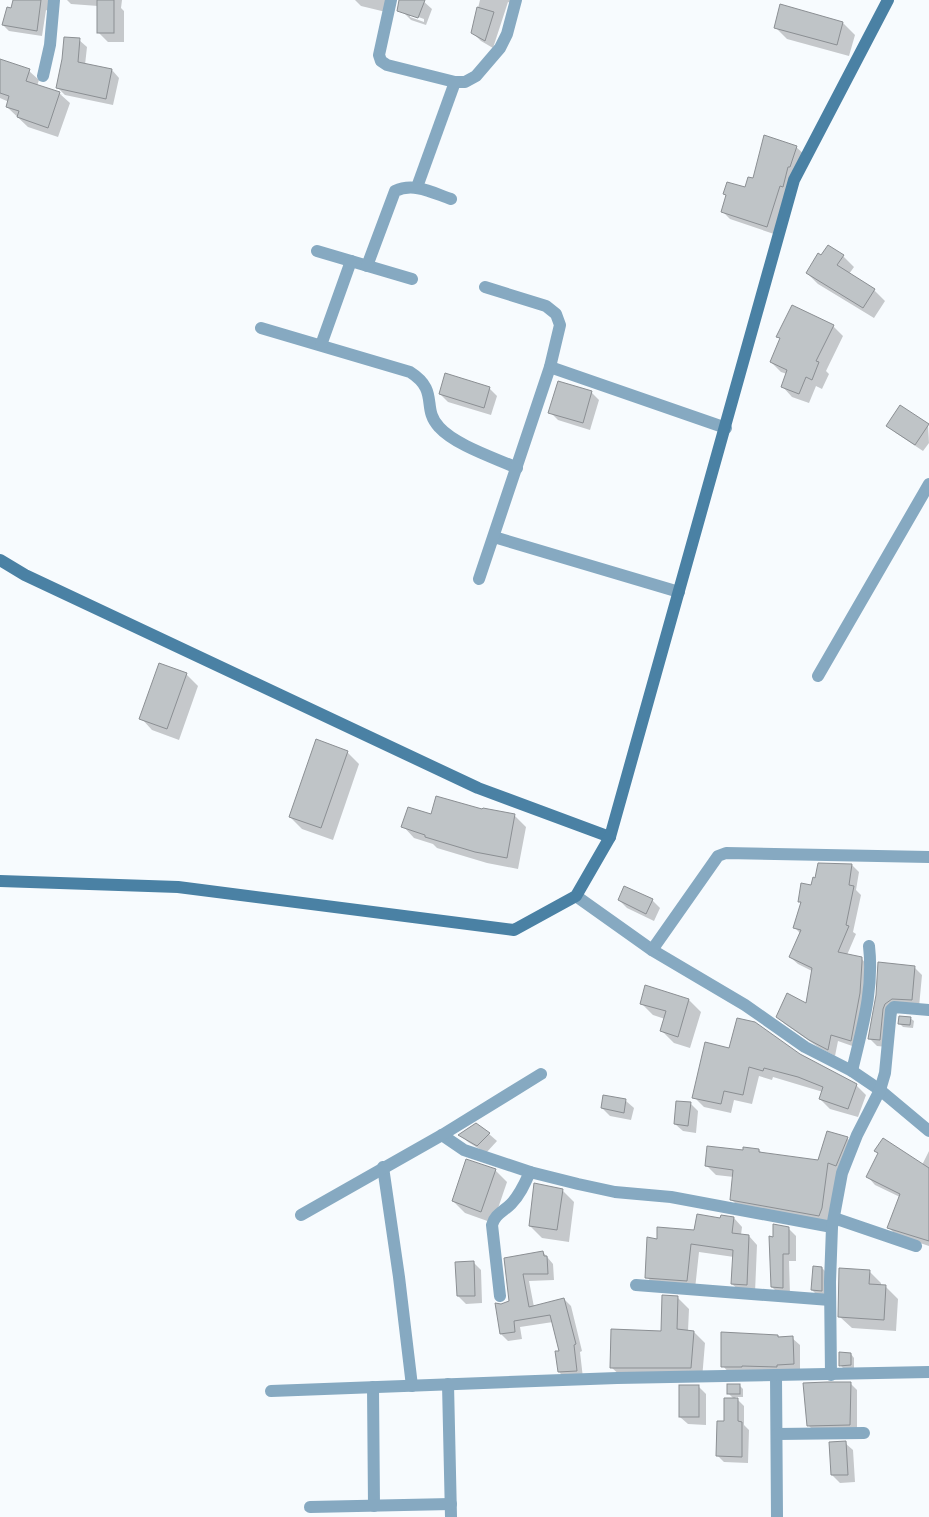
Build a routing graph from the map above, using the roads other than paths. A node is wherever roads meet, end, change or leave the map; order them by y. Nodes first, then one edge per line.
1 (54, 0) edge
2 (391, 0) edge
3 (516, 0) edge
4 (888, 0) edge
5 (44, 76) dead end
6 (455, 82) junction
7 (417, 187) junction
8 (451, 199) dead end
9 (317, 251) dead end
10 (351, 261) junction
11 (367, 266) junction
12 (412, 279) dead end
13 (485, 287) dead end
14 (262, 328) dead end
15 (321, 345) junction
16 (550, 368) junction
17 (726, 428) junction
18 (517, 468) junction
19 (929, 484) edge
20 (494, 537) junction
21 (0, 560) edge
22 (479, 579) dead end
23 (679, 592) junction
24 (818, 676) dead end
25 (610, 837) junction
26 (929, 857) edge
27 (0, 881) edge
28 (576, 896) junction
29 (869, 946) dead end
30 (652, 950) junction
31 (929, 1010) edge
32 (852, 1071) junction
33 (541, 1074) dead end
34 (880, 1090) junction
35 (929, 1131) edge
36 (442, 1135) junction
37 (382, 1167) junction
38 (530, 1172) junction
39 (301, 1215) dead end
40 (833, 1222) junction
41 (916, 1246) dead end
42 (636, 1285) dead end
43 (500, 1296) dead end
44 (830, 1300) junction
45 (929, 1372) edge
46 (830, 1375) junction
47 (776, 1376) junction
48 (448, 1384) junction
49 (412, 1386) junction
50 (373, 1387) junction
51 (271, 1391) dead end
52 (864, 1433) dead end
53 (776, 1434) junction
54 (450, 1504) junction
55 (374, 1506) junction
56 (310, 1507) dead end
57 (451, 1517) edge
58 (777, 1517) edge

1 - 5 street
2 - 6 street
3 - 6 street
4 - 17 street
6 - 7 street
7 - 8 street
7 - 11 street
9 - 10 street
10 - 11 street
10 - 15 street
11 - 12 street
13 - 16 street
14 - 15 street
15 - 18 street
16 - 17 street
16 - 18 street
17 - 23 street
18 - 20 street
19 - 24 street
20 - 22 street
20 - 23 street
21 - 25 street
23 - 25 street
25 - 28 street
26 - 30 street
27 - 28 street
28 - 30 street
29 - 32 street
30 - 32 street
31 - 34 street
32 - 34 street
33 - 36 street
34 - 35 street
34 - 40 street
36 - 37 street
36 - 38 street
37 - 39 street
37 - 49 street
38 - 40 street
38 - 43 street
40 - 41 street
40 - 44 street
42 - 44 street
44 - 46 street
45 - 46 street
46 - 47 street
47 - 48 street
47 - 53 street
48 - 49 street
48 - 54 street
49 - 50 street
50 - 51 street
50 - 55 street
52 - 53 street
53 - 58 street
54 - 55 street
54 - 57 street
55 - 56 street

